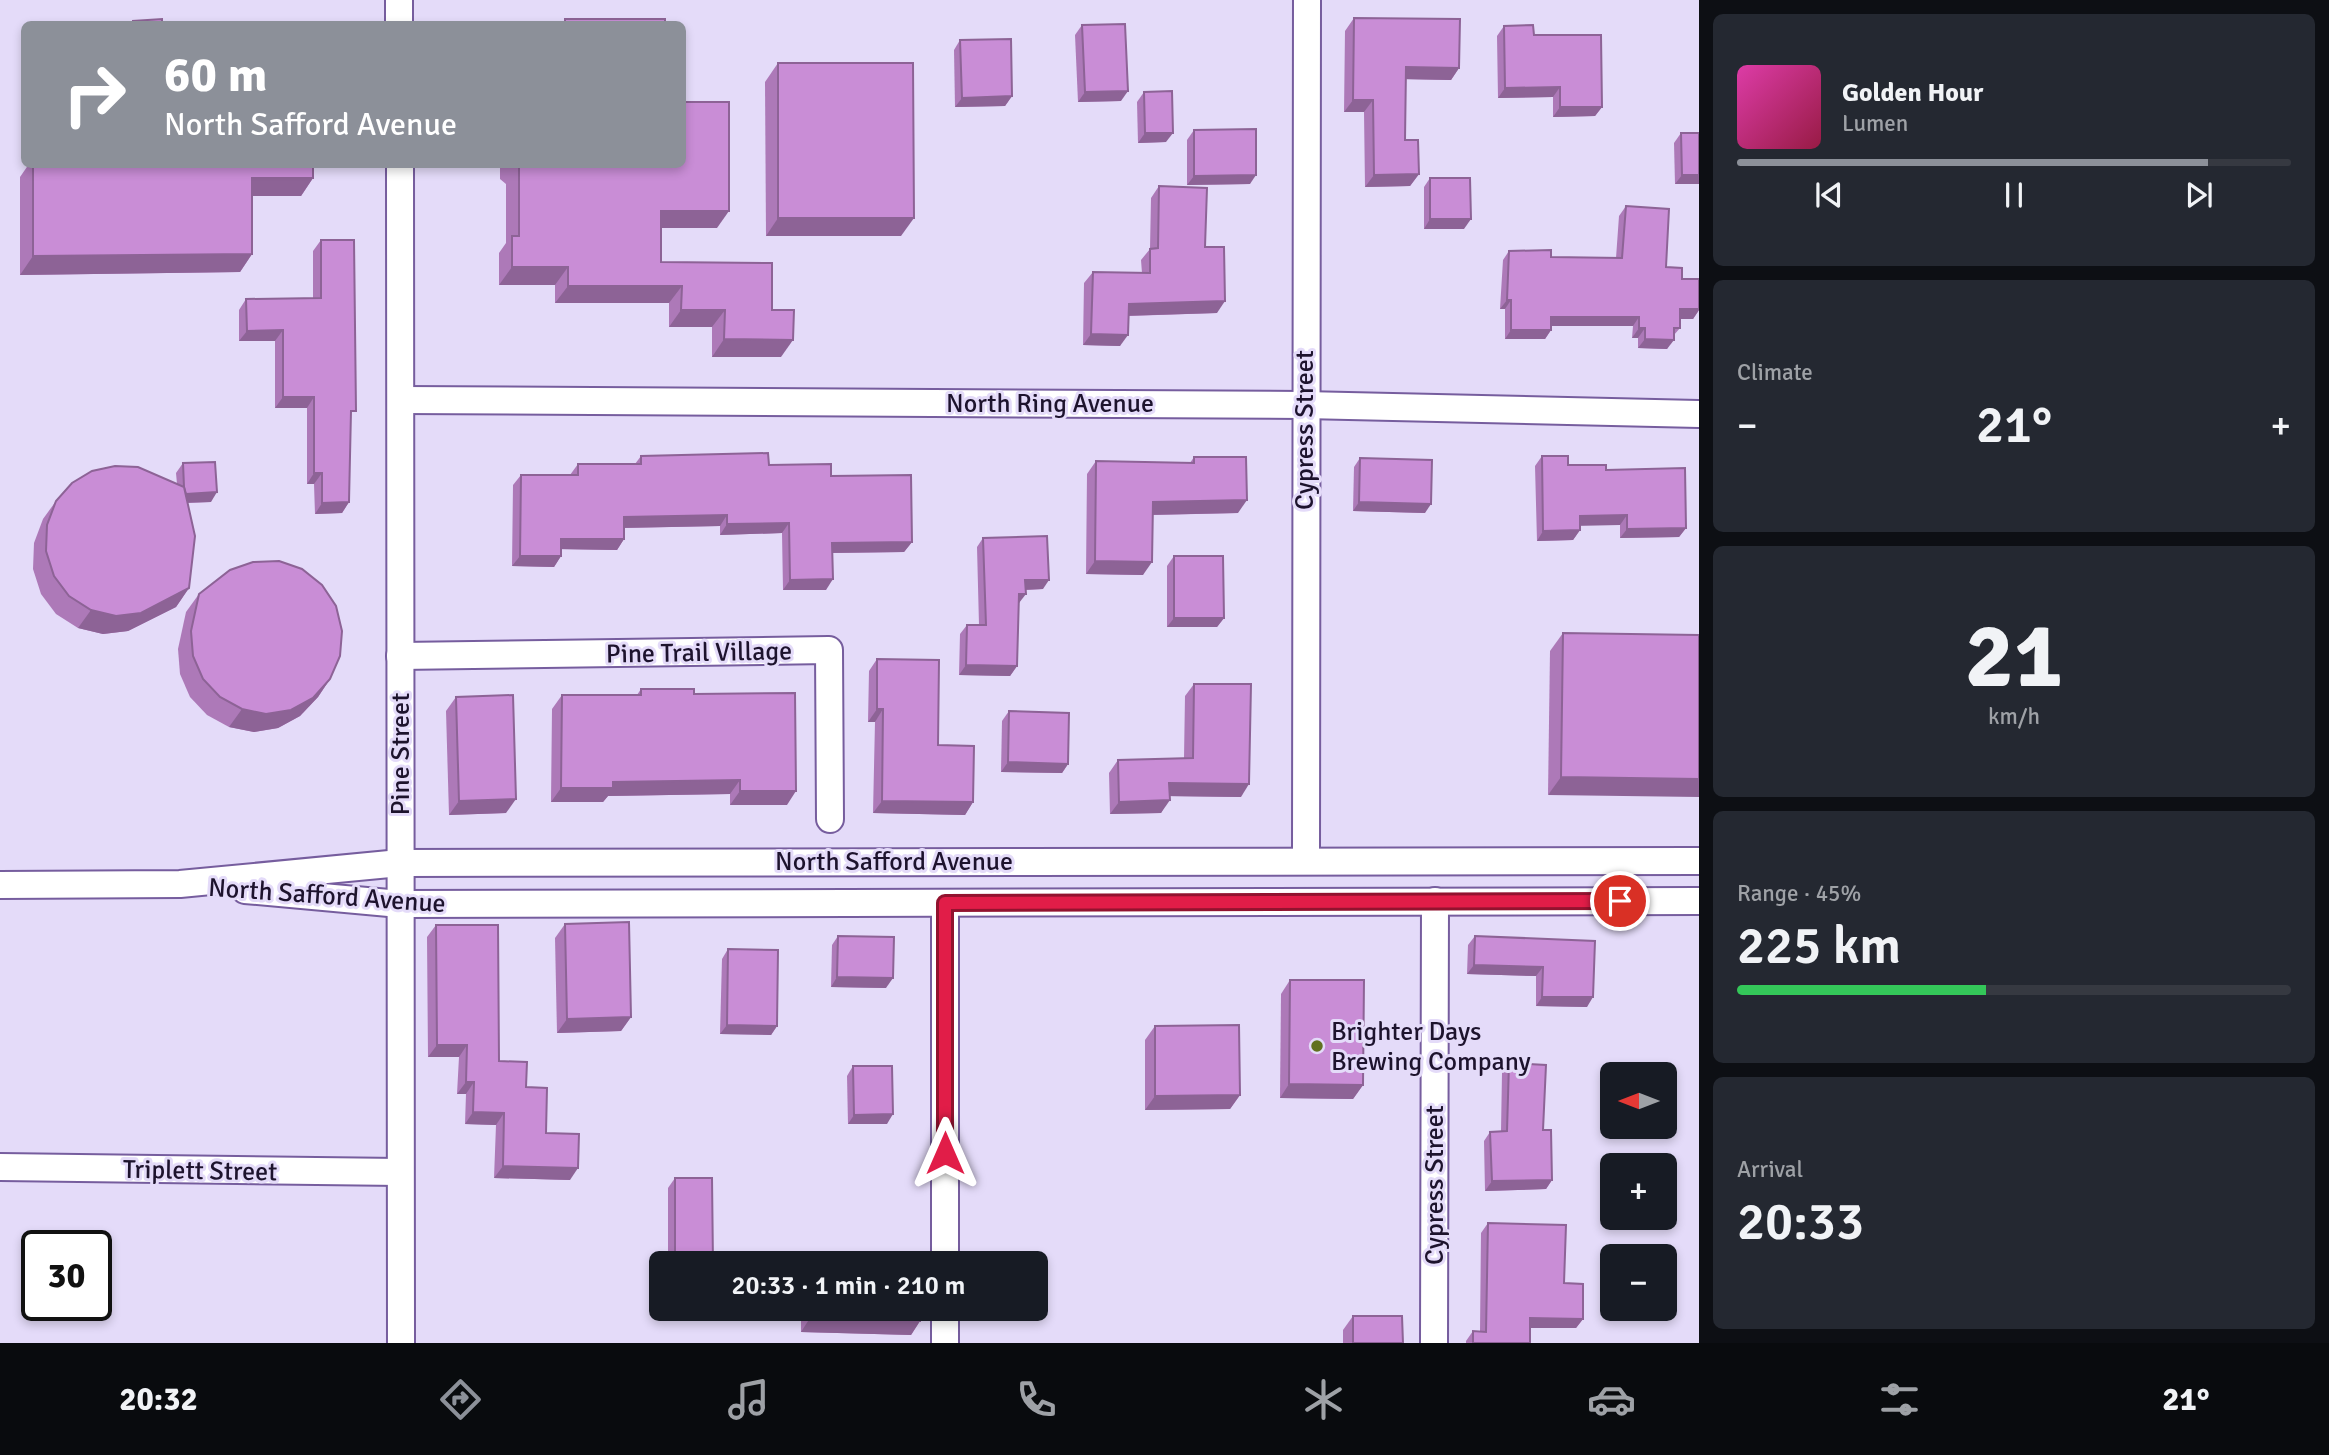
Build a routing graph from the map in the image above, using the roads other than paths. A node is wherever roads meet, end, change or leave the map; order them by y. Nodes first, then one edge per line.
1 (399, 0) edge
2 (1307, 0) edge
3 (399, 21) edge
4 (400, 168) edge
5 (401, 400) junction
6 (1304, 405) junction
7 (1699, 414) edge
8 (400, 656) junction
9 (830, 819) dead end
10 (1306, 860) junction
11 (1699, 861) edge
12 (400, 863) junction
13 (180, 884) junction
14 (0, 885) edge
15 (1435, 901) junction
16 (1699, 901) edge
17 (945, 903) junction
18 (400, 904) junction
19 (0, 1167) edge
20 (400, 1172) junction
21 (945, 1251) edge
22 (945, 1321) edge
23 (401, 1343) edge
24 (945, 1343) edge
25 (1434, 1343) edge

1 - 3 street
2 - 6 street, Cypress Street
4 - 5 street, Pine Street
5 - 6 street, North Ring Avenue
5 - 8 street, Pine Street
6 - 7 street, North Ring Avenue
6 - 10 street, Cypress Street
8 - 9 street, Pine Trail Village
8 - 12 street, Pine Street
10 - 11 street, North Safford Avenue
10 - 12 street, North Safford Avenue
12 - 13 street, North Safford Avenue
12 - 18 street, Pine Street
13 - 14 street
13 - 18 street, North Safford Avenue
15 - 16 street, North Safford Avenue
15 - 17 street, North Safford Avenue
15 - 25 street, Cypress Street
17 - 18 street, North Safford Avenue
17 - 21 street
18 - 20 street, Pine Street
19 - 20 street, Triplett Street
20 - 23 street, Pine Street
22 - 24 street

